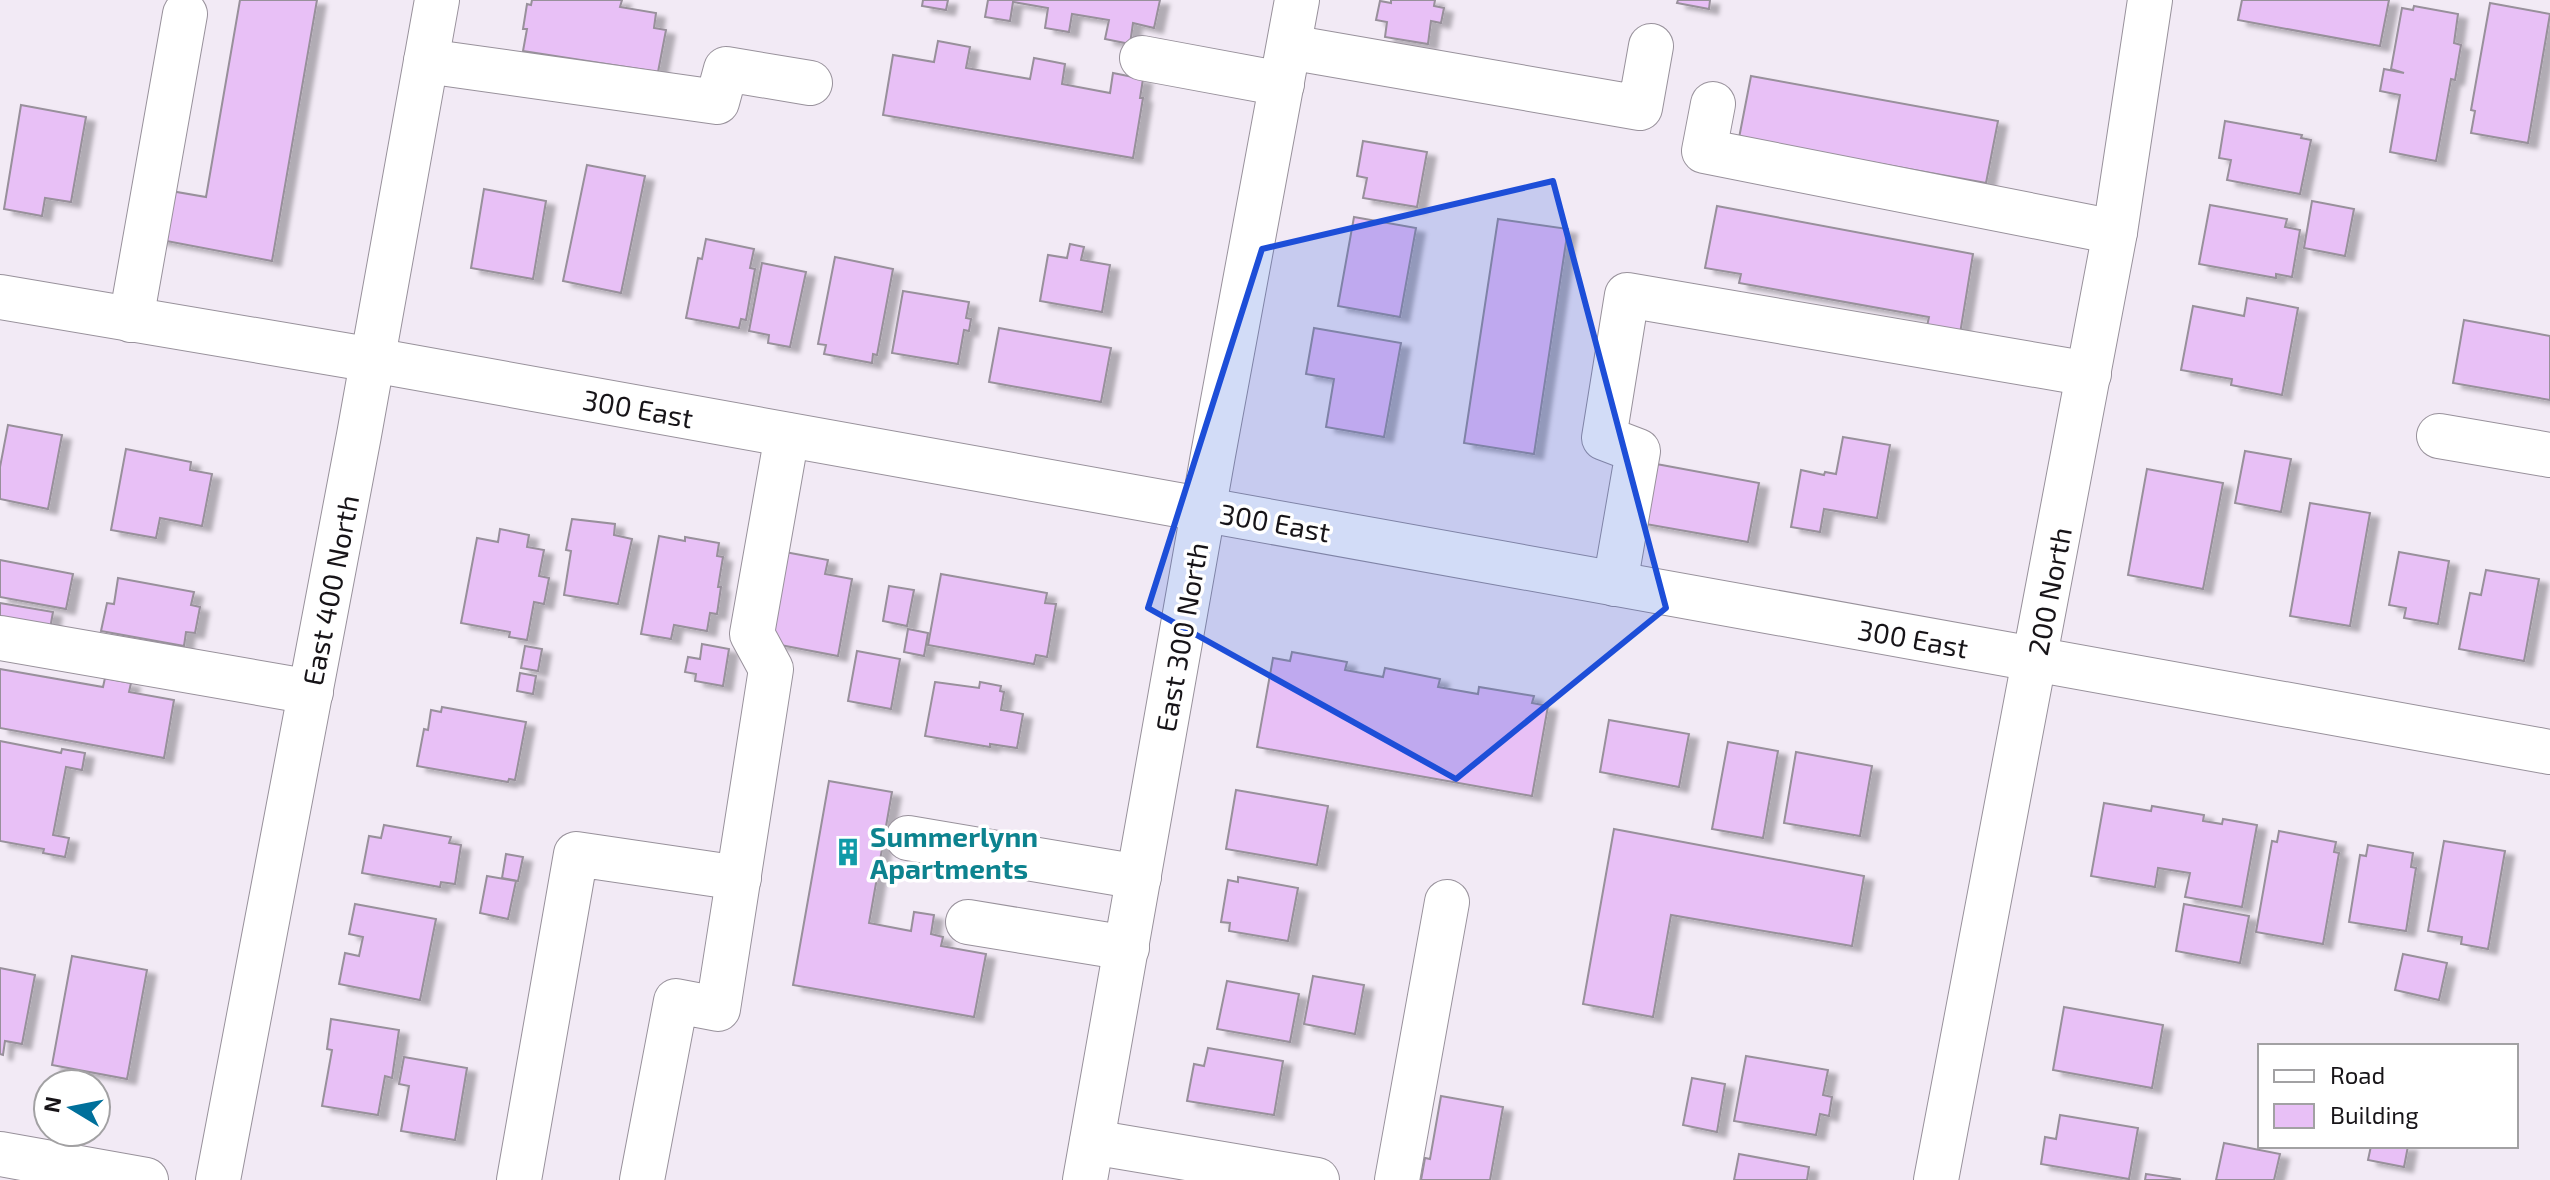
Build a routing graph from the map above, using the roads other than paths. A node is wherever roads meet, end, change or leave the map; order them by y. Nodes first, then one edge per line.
1 (437, 0) edge
2 (1297, 0) edge
3 (2150, 0) edge
4 (185, 14) dead end
5 (1651, 46) dead end
6 (1142, 58) dead end
7 (426, 61) junction
8 (1286, 66) junction
9 (810, 83) dead end
10 (1713, 104) dead end
11 (2115, 232) junction
12 (0, 297) edge
13 (131, 320) junction
14 (373, 360) junction
15 (2089, 374) junction
16 (787, 435) junction
17 (2439, 436) dead end
18 (2550, 455) edge
19 (1204, 509) junction
20 (1615, 584) junction
21 (0, 638) edge
22 (2036, 661) junction
23 (311, 692) junction
24 (2550, 752) edge
25 (908, 838) dead end
26 (1139, 877) junction
27 (739, 878) junction
28 (1447, 902) dead end
29 (968, 922) dead end
30 (1127, 948) junction
31 (0, 1154) edge
32 (1088, 1161) edge
33 (146, 1180) edge
34 (218, 1180) edge
35 (519, 1180) edge
36 (642, 1180) edge
37 (1317, 1180) edge
38 (1397, 1180) edge
39 (1936, 1180) edge

1 - 7 street, East 400 North
2 - 8 street, East 300 North
3 - 11 street, 200 North
4 - 13 street
5 - 8 street
6 - 8 street
7 - 9 street
7 - 14 street, East 400 North
8 - 19 street, East 300 North
10 - 11 street
11 - 15 street, 200 North
12 - 13 street, 300 East
13 - 14 street, 300 East
14 - 16 street, 300 East
14 - 23 street, East 400 North
15 - 20 street
15 - 22 street, 200 North
16 - 19 street, 300 East
16 - 27 street
17 - 18 street
19 - 20 street, 300 East
19 - 26 street, East 300 North
20 - 22 street, 300 East
21 - 23 street
22 - 24 street, 300 East
22 - 39 street, 200 North
23 - 34 street, East 400 North
25 - 26 street
26 - 30 street, East 300 North
27 - 35 street
27 - 36 street
28 - 38 street
29 - 30 street
30 - 32 street, East 300 North
31 - 33 street
32 - 37 street

